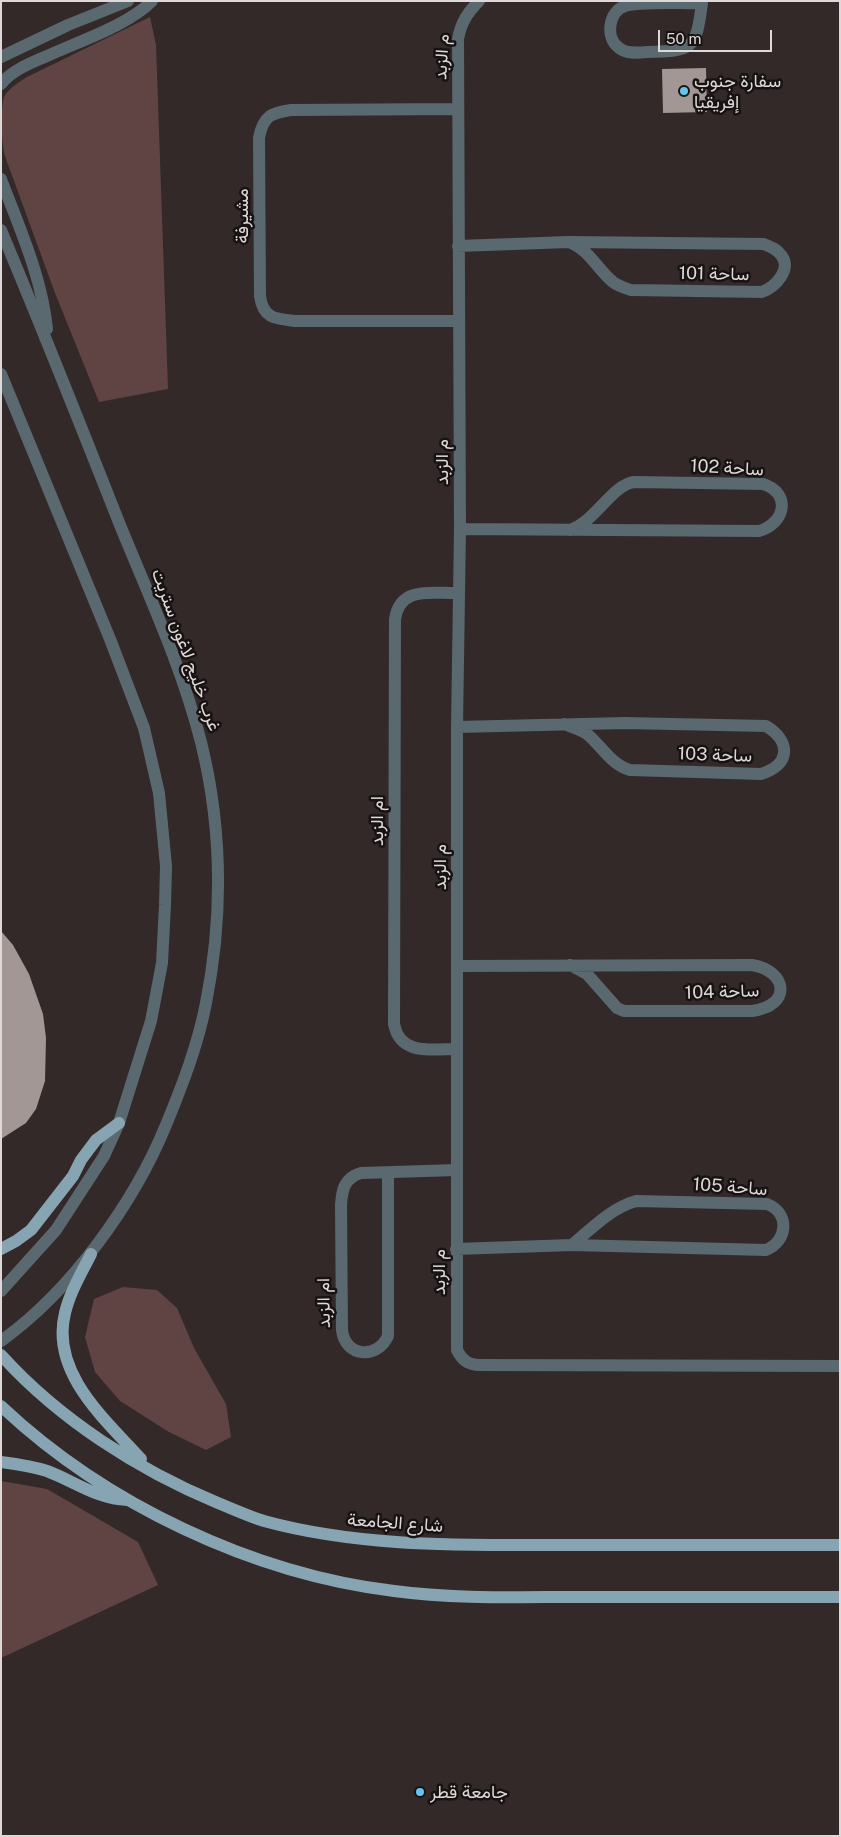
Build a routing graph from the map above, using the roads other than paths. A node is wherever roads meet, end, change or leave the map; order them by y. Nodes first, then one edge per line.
1 (128, 1) edge
2 (152, 1) edge
3 (478, 1) edge
4 (702, 2) edge
5 (1, 57) edge
6 (1, 84) edge
7 (458, 109) junction
8 (1, 179) edge
9 (1, 230) edge
10 (569, 242) junction
11 (458, 246) junction
12 (459, 321) junction
13 (49, 346) junction
14 (1, 374) edge
15 (460, 529) junction
16 (570, 530) junction
17 (459, 593) junction
18 (564, 724) junction
19 (457, 727) junction
20 (570, 965) junction
21 (457, 966) junction
22 (457, 1049) junction
23 (119, 1123) junction
24 (457, 1170) junction
25 (388, 1172) junction
26 (572, 1245) junction
27 (1, 1249) edge
28 (456, 1249) junction
29 (91, 1254) junction
30 (1, 1290) edge
31 (1, 1341) edge
32 (1, 1355) edge
33 (840, 1366) edge
34 (1, 1406) edge
35 (1, 1462) edge
36 (151, 1470) junction
37 (130, 1500) junction
38 (840, 1546) edge
39 (840, 1598) edge

1 - 5 street
2 - 6 street
3 - 7 street, م الزبد
4 - 4 street
7 - 11 street, م الزبد
7 - 12 street, مشيرفة
8 - 13 street
9 - 13 street, غرب خليج لاغون ستريت
10 - 10 street, ساحة 101
10 - 11 street, ساحة 101
11 - 12 street, م الزبد
12 - 15 street, م الزبد
13 - 29 street, غرب خليج لاغون ستريت
14 - 23 street
15 - 16 street, ساحة 102
15 - 17 street, م الزبد
16 - 16 street, ساحة 102
17 - 19 street, م الزبد
17 - 22 street, ام الزبد
18 - 18 street, ساحة 103
18 - 19 street, ساحة 103
19 - 21 street, م الزبد
20 - 20 street, ساحة 104
20 - 21 street, ساحة 104
21 - 22 street, م الزبد
22 - 24 street, م الزبد
23 - 27 main road
23 - 30 street
24 - 25 street, ام الزبد
24 - 28 street, م الزبد
25 - 25 street, ام الزبد
26 - 26 street, ساحة 105
26 - 28 street, ساحة 105
28 - 33 street, م الزبد
29 - 31 street, غرب خليج لاغون ستريت
29 - 36 main road
32 - 36 main road, شارع الجامعة
34 - 37 main road
35 - 37 main road
36 - 38 main road, شارع الجامعة
37 - 39 main road

